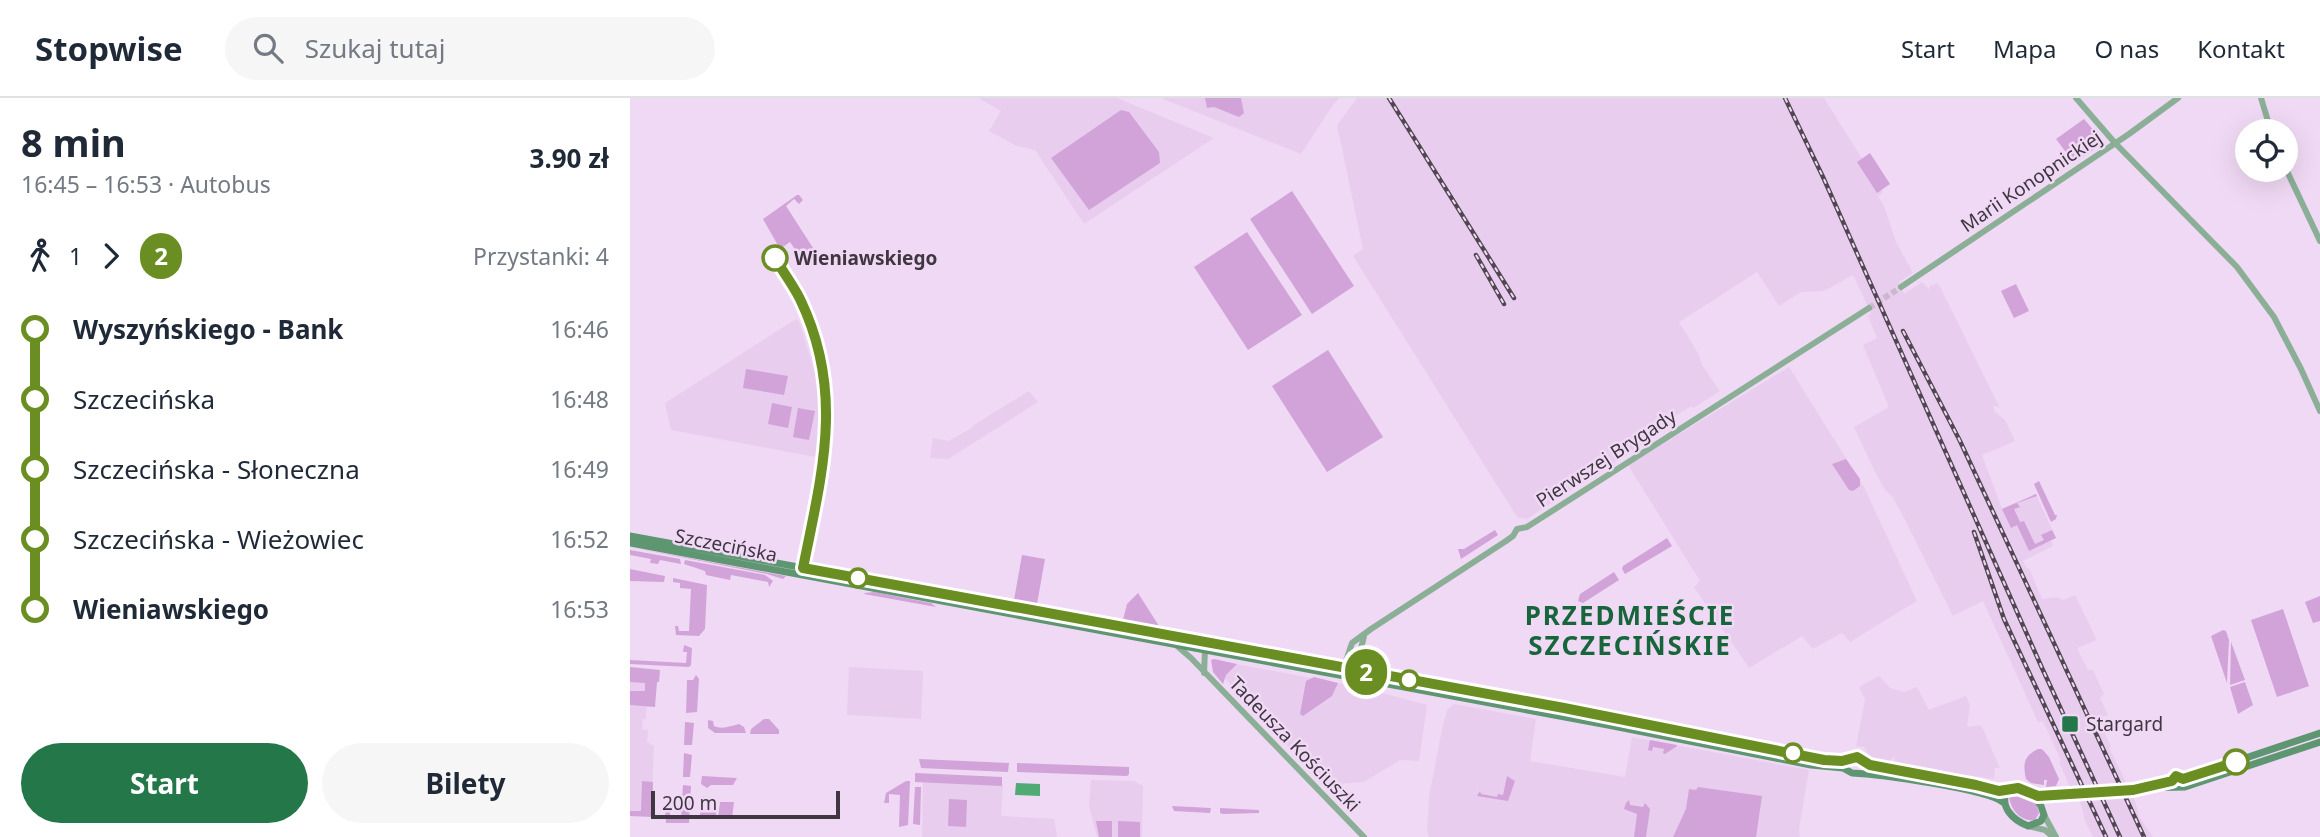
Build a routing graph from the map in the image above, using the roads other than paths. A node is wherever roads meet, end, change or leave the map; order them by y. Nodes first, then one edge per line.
1 (2076, 98) edge
2 (2178, 98) edge
3 (2261, 98) edge
4 (2267, 119) edge
5 (2115, 143) junction
6 (2292, 182) edge
7 (2320, 241) edge
8 (1901, 287) tunnel mouth
9 (1868, 307) tunnel mouth
10 (2320, 411) edge
11 (630, 536) edge
12 (630, 543) edge
13 (1364, 636) junction
14 (1176, 645) junction
15 (1193, 648) junction
16 (1205, 650) junction
17 (1191, 658) junction
18 (1344, 667) junction
19 (1356, 670) junction
20 (1204, 673) junction
21 (1346, 677) junction
22 (2320, 733) edge
23 (2320, 742) edge
24 (1847, 760) junction
25 (1863, 762) junction
26 (1847, 770) junction
27 (1857, 773) junction
28 (2176, 785) junction
29 (2007, 790) junction
30 (2130, 790) tunnel mouth
31 (2073, 794) tunnel mouth
32 (2034, 795) junction
33 (2059, 796) junction
34 (2004, 804) junction
35 (2044, 812) junction
36 (2028, 825) junction
37 (1364, 837) edge
38 (2054, 837) edge

1 - 5 street
2 - 5 street, Marii Konopnickiej
3 - 4 street
5 - 8 street, Marii Konopnickiej
5 - 10 street
6 - 7 street
9 - 13 street, Pierwszej Brygady
11 - 18 main road, Szczecińska
12 - 14 main road, Szczecińska
13 - 18 street, Pierwszej Brygady
13 - 19 street
14 - 15 main road, Szczecińska
14 - 17 street, Tadeusza Kościuszki
15 - 16 main road, Szczecińska
15 - 17 street
16 - 20 street, Tadeusza Kościuszki
16 - 21 main road, Szczecińska
17 - 20 street, Tadeusza Kościuszki
18 - 19 main road, Szczecińska
18 - 21 street
19 - 21 street
19 - 24 main road, Szczecińska
20 - 37 street, Tadeusza Kościuszki
21 - 26 main road, Szczecińska
22 - 28 main road
23 - 28 main road
24 - 25 main road
24 - 26 main road
25 - 27 main road
25 - 29 main road
26 - 27 main road
27 - 34 main road
28 - 30 main road
29 - 32 main road
29 - 34 main road
31 - 33 main road
32 - 33 main road
32 - 35 main road
33 - 35 main road
34 - 36 main road
35 - 36 main road
35 - 38 street
36 - 38 street

